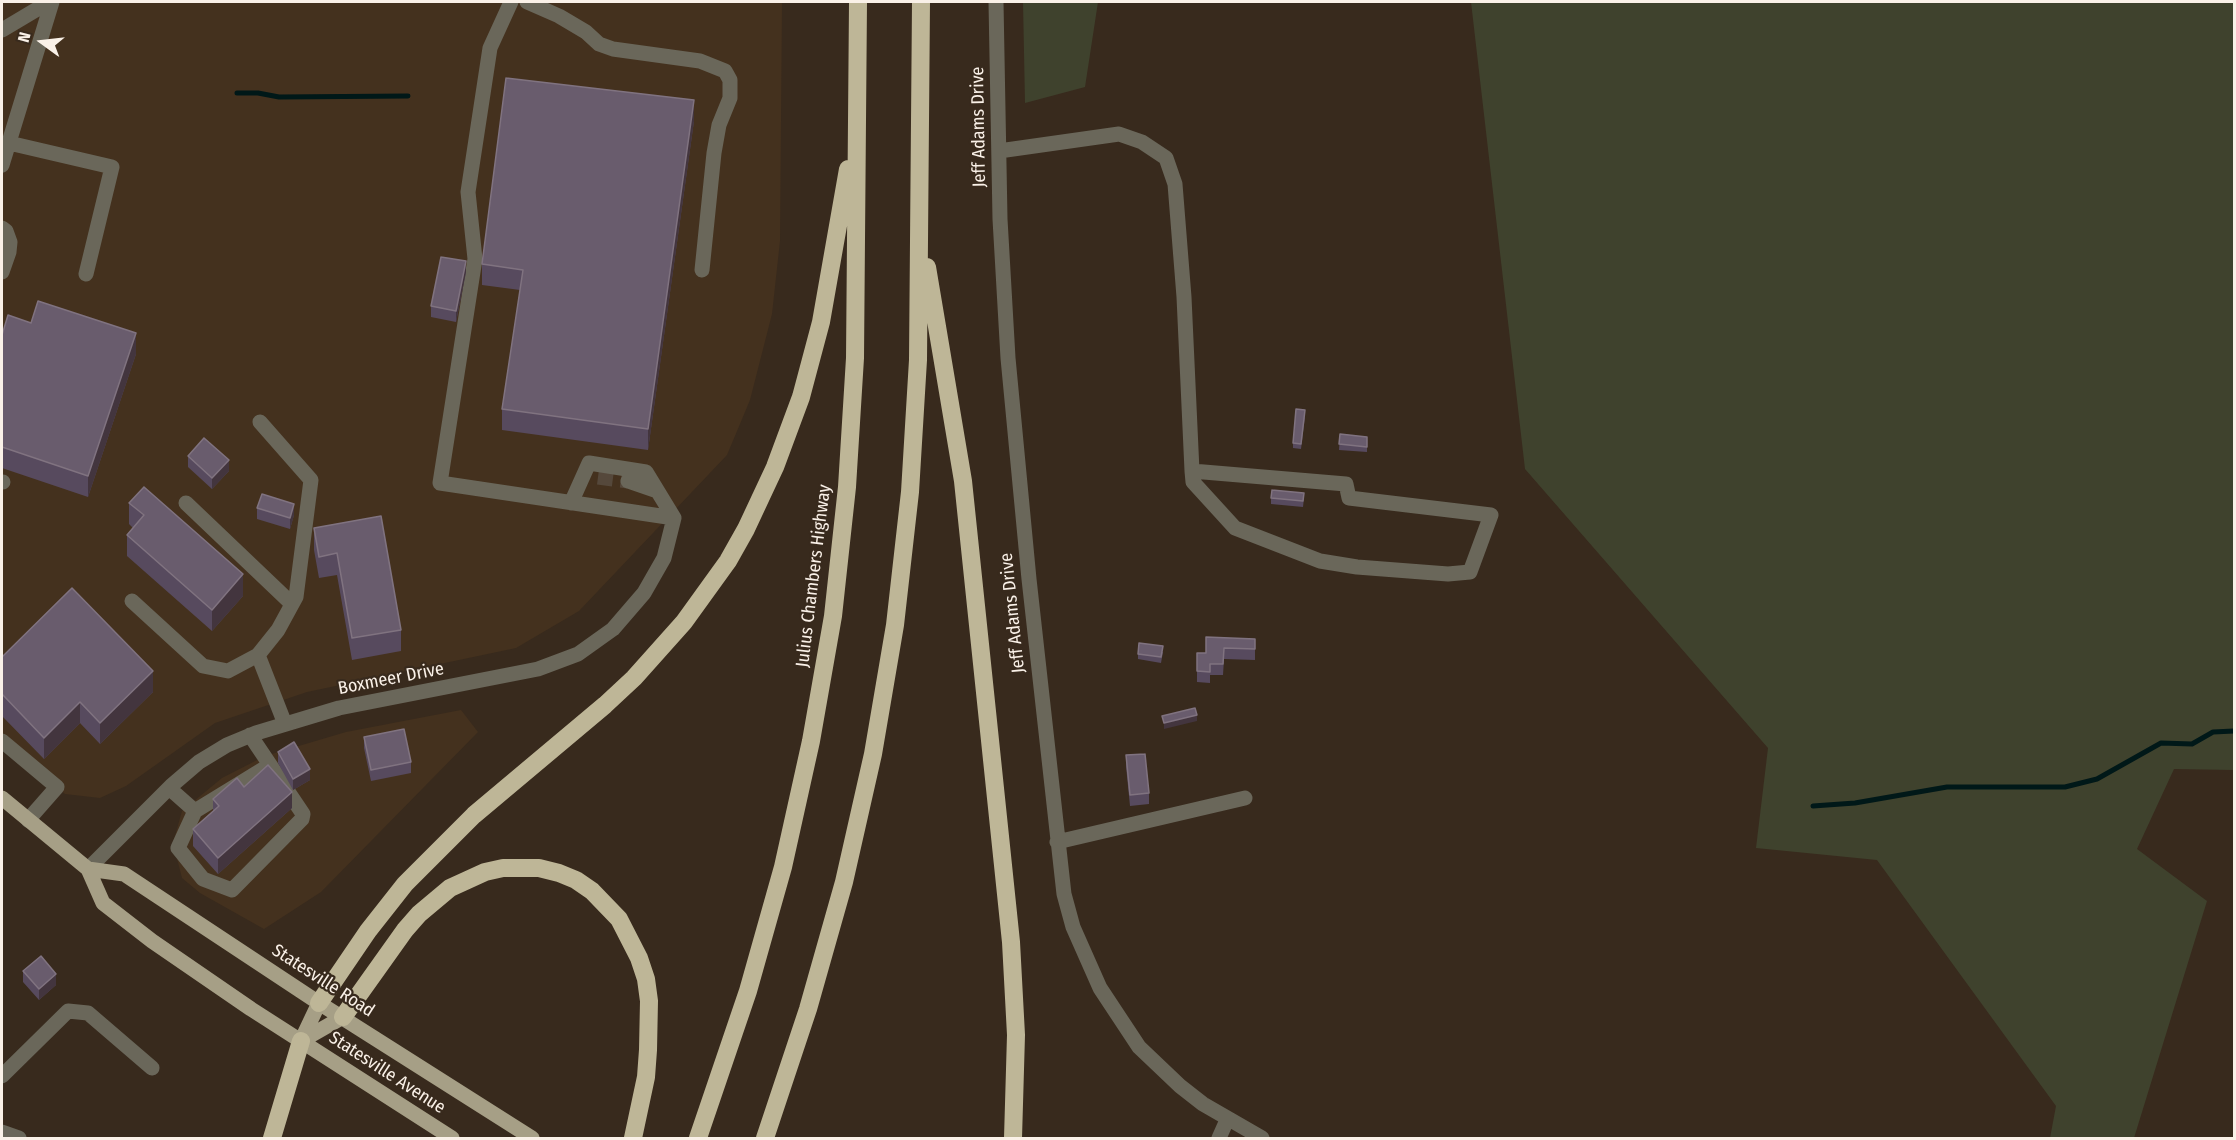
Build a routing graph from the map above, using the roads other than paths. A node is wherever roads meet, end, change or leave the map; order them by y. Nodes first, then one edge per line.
1 (51, 2) edge
2 (511, 2) edge
3 (527, 2) edge
4 (858, 2) edge
5 (921, 2) edge
6 (996, 2) edge
7 (2, 30) edge
8 (857, 117) junction
9 (9, 143) junction
10 (999, 151) junction
11 (2, 165) edge
12 (920, 219) junction
13 (2, 228) edge
14 (702, 270) dead end
15 (2, 272) edge
16 (86, 274) dead end
17 (260, 422) dead end
18 (1192, 471) junction
19 (582, 476) junction
20 (598, 477) tunnel mouth
21 (628, 481) tunnel mouth
22 (657, 491) junction
23 (186, 503) dead end
24 (571, 503) junction
25 (674, 518) junction
26 (132, 601) dead end
27 (292, 604) junction
28 (258, 655) junction
29 (285, 724) junction
30 (250, 735) junction
31 (2, 741) edge
32 (270, 765) junction
33 (169, 788) junction
34 (2, 798) edge
35 (1245, 798) dead end
36 (195, 811) junction
37 (28, 820) junction
38 (1057, 842) junction
39 (88, 869) junction
40 (319, 1003) junction
41 (344, 1017) junction
42 (301, 1041) junction
43 (152, 1068) dead end
44 (2, 1076) edge
45 (1227, 1120) junction
46 (2, 1132) edge
47 (19, 1138) edge
48 (272, 1138) edge
49 (452, 1138) edge
50 (532, 1138) edge
51 (633, 1138) edge
52 (698, 1138) edge
53 (765, 1138) edge
54 (1013, 1138) edge
55 (1219, 1138) edge
56 (1262, 1138) edge

1 - 7 street
1 - 9 street
2 - 24 street
3 - 14 street
4 - 8 highway, Julius Chambers Highway
5 - 12 highway
6 - 10 street, Jeff Adams Drive
8 - 40 highway
8 - 52 highway, Julius Chambers Highway
9 - 11 street
9 - 16 street
10 - 18 street
10 - 38 street, Jeff Adams Drive
12 - 53 highway
12 - 54 highway
13 - 15 street
17 - 27 street
18 - 18 street
19 - 20 street
19 - 22 street
19 - 24 street
21 - 22 street
22 - 25 street
23 - 27 street
24 - 25 street
25 - 29 street, Boxmeer Drive
26 - 28 street
27 - 28 street
28 - 29 street
29 - 30 street, Boxmeer Drive
30 - 32 street
30 - 33 street, Boxmeer Drive
31 - 37 street
32 - 36 street
32 - 36 street
33 - 36 street
33 - 39 street, Boxmeer Drive
34 - 37 main road
35 - 38 street
37 - 39 main road
38 - 45 street, Jeff Adams Drive
39 - 40 main road, Statesville Road
39 - 42 main road
40 - 41 main road, Statesville Road
40 - 42 main road
41 - 42 main road
41 - 50 main road, Statesville Road
41 - 51 highway
42 - 48 highway
42 - 49 main road, Statesville Avenue
43 - 44 street
45 - 55 street
45 - 56 street, Jeff Adams Drive
46 - 47 street

